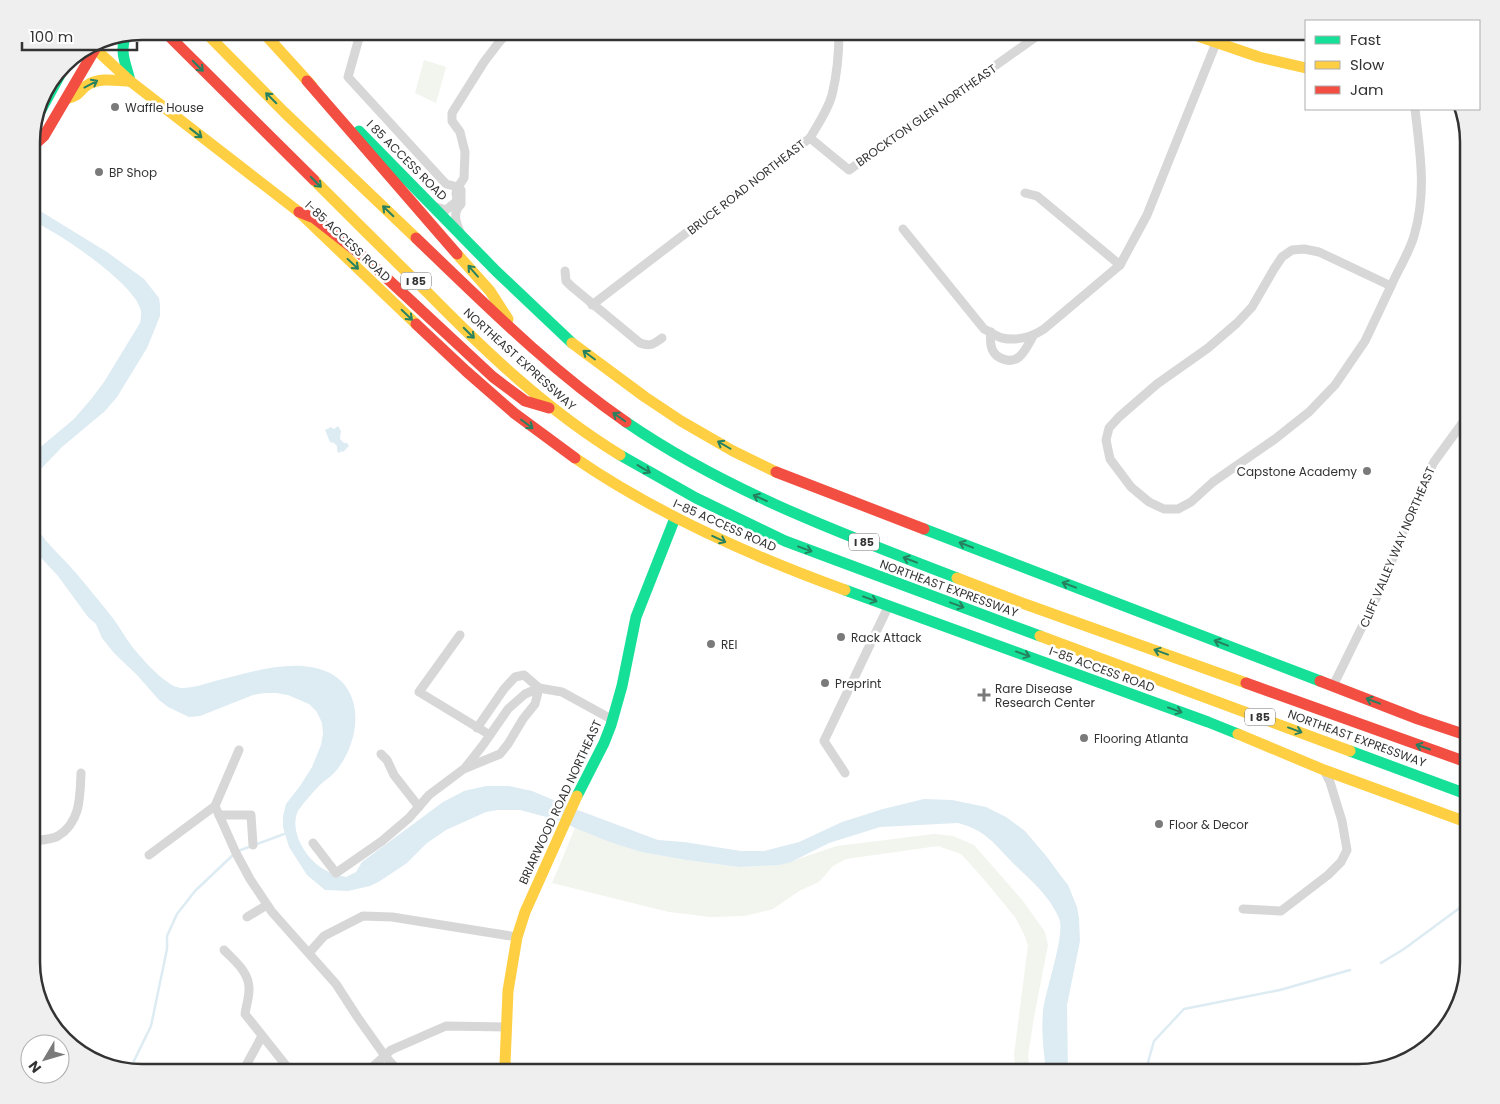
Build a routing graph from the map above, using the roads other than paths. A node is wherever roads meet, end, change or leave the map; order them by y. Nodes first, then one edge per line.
1 (173, 40) edge
2 (213, 40) edge
3 (270, 40) edge
4 (358, 40) edge
5 (501, 40) edge
6 (839, 40) edge
7 (1031, 40) edge
8 (1208, 40) edge
9 (124, 42) edge
10 (1216, 43) junction
11 (101, 49) edge
12 (90, 54) edge
13 (1305, 68) edge
14 (130, 81) junction
15 (307, 81) junction
16 (66, 99) junction
17 (1415, 110) edge
18 (810, 138) junction
19 (40, 140) edge
20 (458, 187) junction
21 (1025, 193) dead end
22 (433, 206) junction
23 (455, 207) junction
24 (298, 212) junction
25 (904, 228) dead end
26 (461, 235) junction
27 (1120, 265) junction
28 (565, 271) dead end
29 (1391, 286) junction
30 (592, 305) junction
31 (990, 332) junction
32 (1033, 336) junction
33 (662, 338) dead end
34 (521, 339) junction
35 (555, 410) junction
36 (1460, 426) edge
37 (675, 518) junction
38 (889, 606) junction
39 (460, 635) dead end
40 (1333, 686) junction
41 (539, 688) junction
42 (613, 720) junction
43 (477, 728) junction
44 (1460, 733) edge
45 (490, 736) junction
46 (239, 750) dead end
47 (381, 754) dead end
48 (1460, 760) edge
49 (465, 768) junction
50 (1324, 770) junction
51 (81, 773) dead end
52 (845, 773) dead end
53 (1460, 792) edge
54 (215, 806) junction
55 (419, 806) junction
56 (219, 816) junction
57 (1460, 820) edge
58 (40, 840) edge
59 (313, 844) dead end
60 (253, 845) dead end
61 (149, 856) dead end
62 (267, 905) junction
63 (1243, 909) dead end
64 (247, 917) dead end
65 (517, 937) junction
66 (224, 950) dead end
67 (309, 953) junction
68 (506, 1027) junction
69 (262, 1036) junction
70 (385, 1056) junction
71 (247, 1064) edge
72 (285, 1064) edge
73 (376, 1064) edge
74 (392, 1064) edge
75 (505, 1064) edge

1 -> 35 main road, NORTHEAST EXPRESSWAY / I 85
34 -> 2 main road, NORTHEAST EXPRESSWAY / I 85
3 - 15 main road
4 - 20 street
5 - 20 street
6 - 18 street, BRUCE ROAD NORTHEAST
7 - 18 street, BROCKTON GLEN NORTHEAST
8 - 10 main road
9 - 14 main road
10 - 13 main road
10 - 27 street
11 - 14 main road, I-85 ACCESS ROAD
12 - 16 main road
16 -> 14 main road
14 -> 24 main road, I-85 ACCESS ROAD
15 - 22 main road, I 85 ACCESS ROAD
34 -> 15 main road
16 - 19 main road
17 - 29 street
18 - 30 street, BRUCE ROAD NORTHEAST
20 - 23 street
21 - 27 street
22 - 23 street
22 - 26 main road, I 85 ACCESS ROAD
23 - 26 street
24 - 35 main road
24 -> 37 main road, I-85 ACCESS ROAD
25 - 31 street
40 -> 26 main road, I 85 ACCESS ROAD
27 - 32 street
28 - 30 street
29 - 29 street
30 - 33 street
31 - 32 street
31 - 32 street
48 -> 34 main road, NORTHEAST EXPRESSWAY / I 85
35 -> 53 main road, NORTHEAST EXPRESSWAY / I 85
36 - 40 street, CLIFF VALLEY WAY NORTHEAST
37 -> 38 main road, I-85 ACCESS ROAD
37 - 42 main road, BRIARWOOD ROAD NORTHEAST
38 -> 50 main road, I-85 ACCESS ROAD
38 - 52 street
39 - 43 street
44 -> 40 main road
41 - 42 street
41 - 43 street
41 - 45 street
41 - 49 street
42 - 65 main road, BRIARWOOD ROAD NORTHEAST
43 - 45 street
45 - 49 street
46 - 54 street
47 - 55 street
49 - 55 street
50 - 57 main road, I-85 ACCESS ROAD
50 - 63 street
51 - 58 street
54 - 56 street
54 - 61 street
55 - 59 street
56 - 60 street
56 - 62 street
62 - 64 street
62 - 67 street
65 - 67 street
65 - 68 main road, BRIARWOOD ROAD NORTHEAST
66 - 69 street
67 - 70 street
68 - 70 street
68 - 75 main road, BRIARWOOD ROAD NORTHEAST
69 - 71 street
69 - 72 street
70 - 73 street
70 - 74 street

